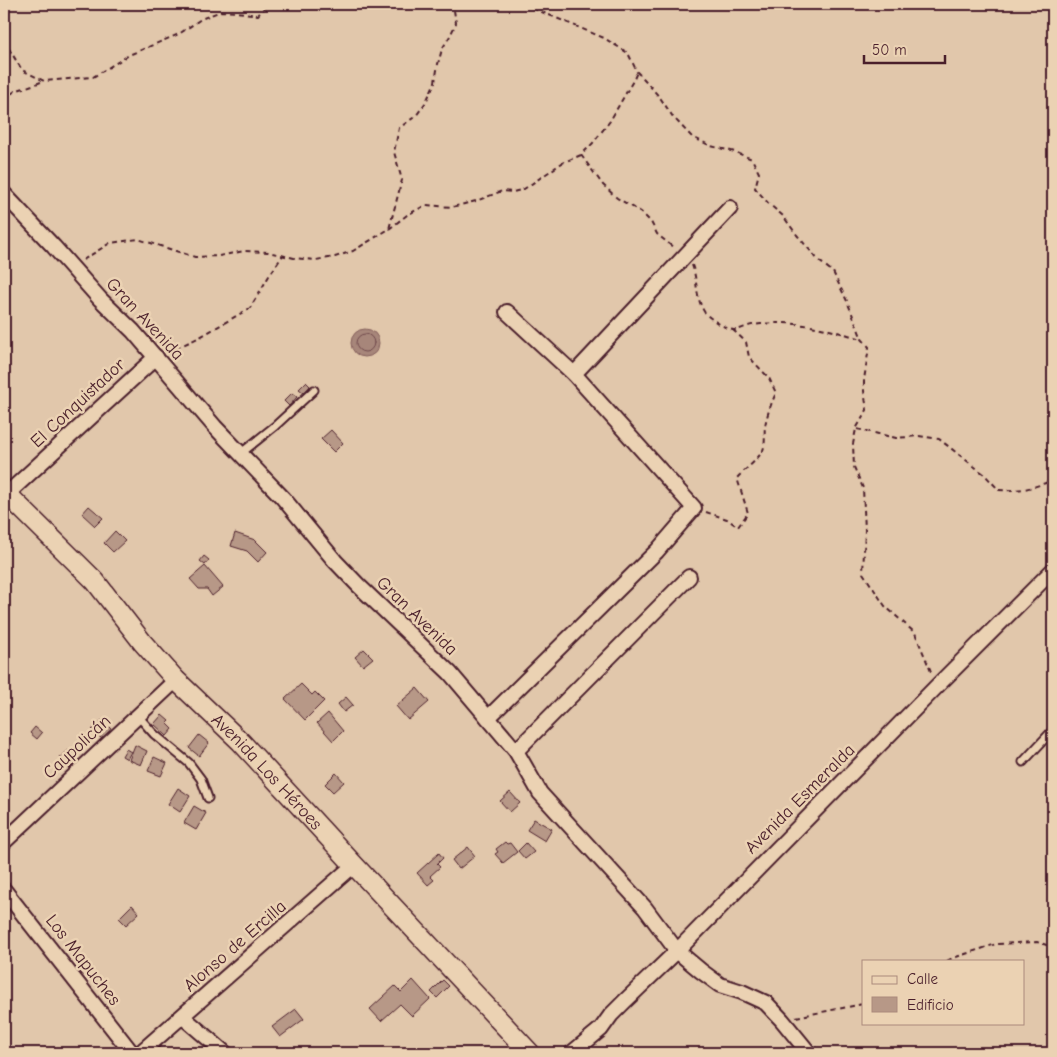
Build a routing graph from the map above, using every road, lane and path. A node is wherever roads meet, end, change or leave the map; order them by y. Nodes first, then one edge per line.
1 (8, 4) edge
2 (268, 4) edge
3 (453, 4) edge
4 (515, 4) edge
5 (637, 72) junction
6 (44, 81) junction
7 (4, 99) edge
8 (581, 155) junction
9 (4, 194) edge
10 (730, 208) dead end
11 (389, 229) junction
12 (283, 255) junction
13 (685, 256) junction
14 (72, 266) junction
15 (507, 312) dead end
16 (733, 330) junction
17 (862, 339) junction
18 (156, 357) junction
19 (574, 374) junction
20 (314, 390) dead end
21 (856, 429) junction
22 (240, 454) junction
23 (1053, 480) edge
24 (4, 494) edge
25 (694, 508) junction
26 (1053, 570) edge
27 (689, 578) dead end
28 (176, 680) junction
29 (941, 682) junction
30 (138, 716) junction
31 (488, 718) junction
32 (1053, 730) edge
33 (516, 751) junction
34 (1023, 762) dead end
35 (208, 798) dead end
36 (4, 842) edge
37 (354, 865) junction
38 (4, 890) edge
39 (1053, 947) edge
40 (677, 951) junction
41 (949, 960) edge
42 (862, 1004) edge
43 (183, 1017) junction
44 (782, 1020) junction
45 (132, 1053) edge
46 (140, 1053) edge
47 (225, 1053) edge
48 (530, 1053) edge
49 (572, 1053) edge
50 (809, 1053) edge

1 - 6 path
2 - 6 path
3 - 11 path
4 - 5 path
5 - 8 path
5 - 17 path
6 - 7 path
8 - 11 path
8 - 13 path
9 - 14 street, Gran Avenida
10 - 13 street
11 - 12 path
12 - 14 path
12 - 18 path
13 - 16 path
13 - 19 street
14 - 18 street, Gran Avenida
15 - 19 street
16 - 17 path
16 - 25 path
17 - 21 path
18 - 22 street, Gran Avenida
18 - 24 street, El Conquistador
19 - 25 street
20 - 22 lane
21 - 23 path
21 - 29 path
22 - 31 street, Gran Avenida
24 - 28 street, Avenida Los Héroes
25 - 31 street
26 - 29 street, Avenida Esmeralda
27 - 33 street
28 - 30 street, Caupolicán
28 - 37 street, Avenida Los Héroes
29 - 40 street, Avenida Esmeralda
30 - 35 lane
30 - 36 street, Caupolicán
31 - 33 street, Gran Avenida
32 - 34 lane
33 - 40 street, Gran Avenida
37 - 43 street, Alonso de Ercilla
37 - 48 street, Avenida Los Héroes
38 - 45 street, Los Mapuches
39 - 41 path
40 - 44 street, Gran Avenida
40 - 49 street, Avenida Esmeralda
42 - 44 path
43 - 46 street, Alonso de Ercilla
43 - 47 street
44 - 50 street, Gran Avenida

